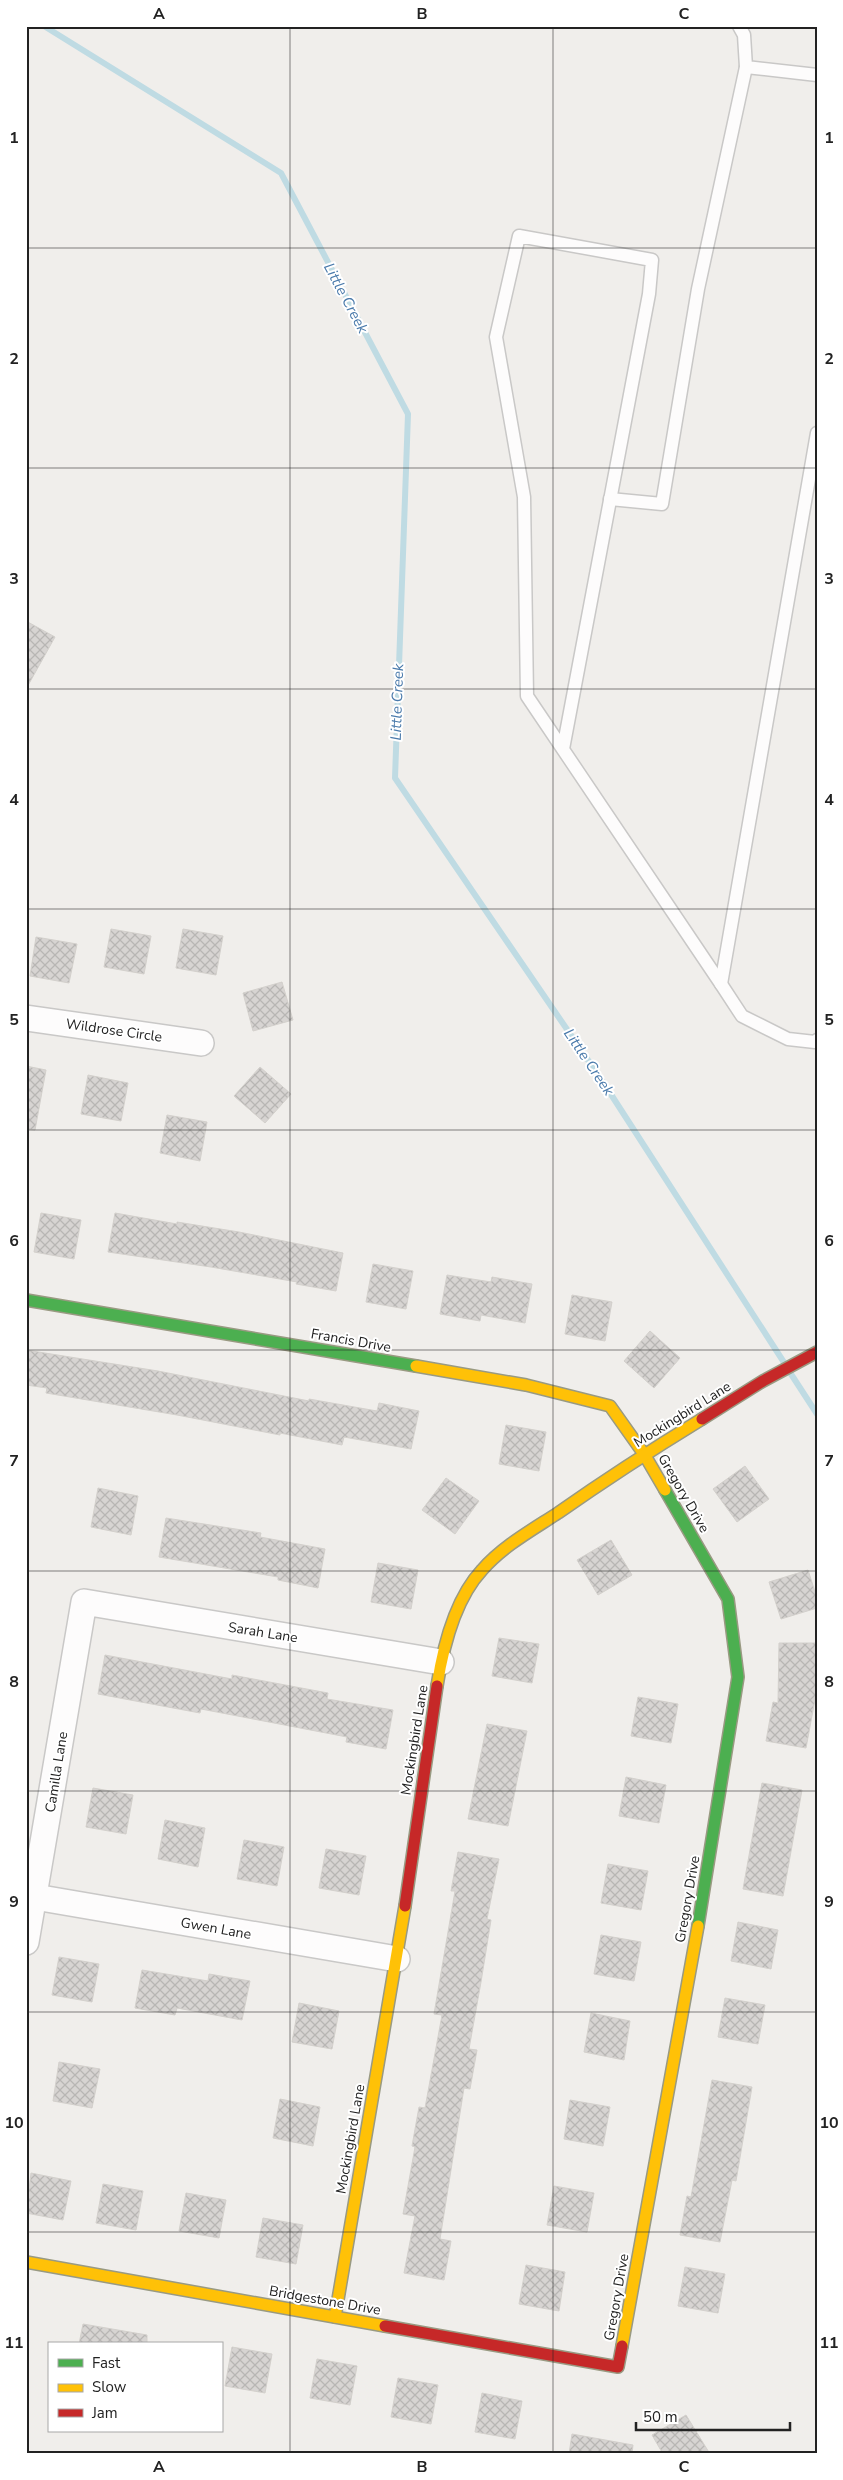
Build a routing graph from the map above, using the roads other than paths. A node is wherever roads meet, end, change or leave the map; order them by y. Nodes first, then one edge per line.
1 (739, 26) edge
2 (746, 68) junction
3 (817, 75) edge
4 (817, 433) edge
5 (610, 499) junction
6 (563, 749) junction
7 (721, 984) junction
8 (26, 1018) edge
9 (817, 1040) edge
10 (201, 1042) dead end
11 (26, 1300) edge
12 (817, 1352) edge
13 (644, 1454) junction
14 (84, 1602) joint
15 (441, 1662) junction
16 (35, 1896) junction
17 (26, 1942) edge
18 (396, 1959) junction
19 (26, 2262) edge
20 (335, 2317) junction
21 (618, 2367) joint

1 - 2 lane
2 - 3 lane
2 - 5 lane
4 - 7 lane
5 - 6 lane
5 - 6 lane
6 - 7 lane
7 - 9 lane
8 - 10 street, Wildrose Circle
11 - 13 street, Francis Drive
12 - 13 street, Mockingbird Lane
13 - 15 street, Mockingbird Lane
13 - 21 street, Gregory Drive
14 - 15 street, Sarah Lane
14 - 16 street, Camilla Lane
15 - 18 street, Mockingbird Lane
16 - 17 street, Camilla Lane
16 - 18 street, Gwen Lane
18 - 20 street, Mockingbird Lane
19 - 20 street, Bridgestone Drive
20 - 21 street, Bridgestone Drive

